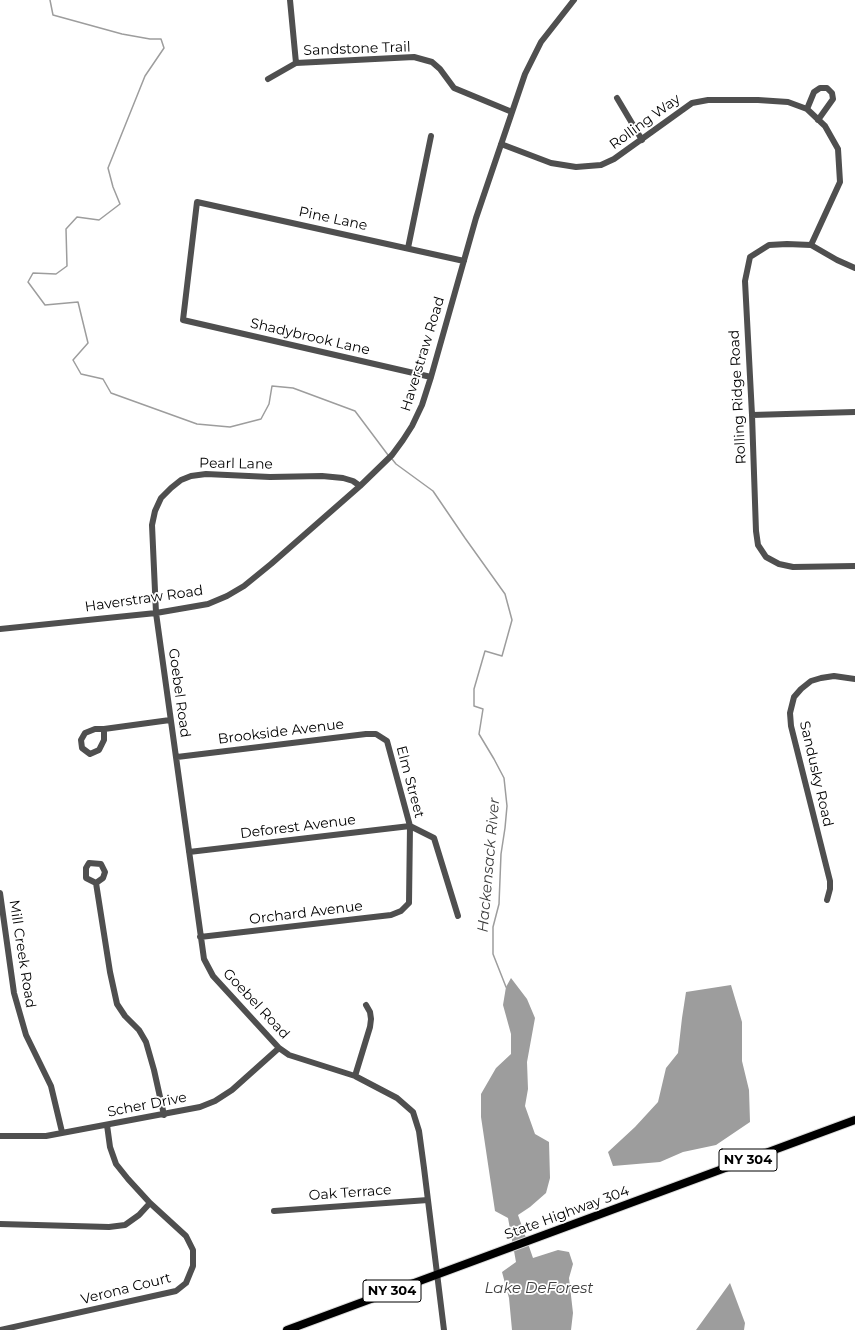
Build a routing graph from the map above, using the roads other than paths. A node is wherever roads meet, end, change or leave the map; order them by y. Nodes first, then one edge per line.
1 (290, 0) edge
2 (574, 0) edge
3 (296, 63) junction
4 (268, 79) dead end
5 (617, 98) dead end
6 (807, 109) junction
7 (512, 112) junction
8 (818, 120) junction
9 (431, 136) dead end
10 (642, 140) junction
11 (502, 144) junction
12 (811, 245) junction
13 (408, 248) junction
14 (464, 261) junction
15 (855, 268) edge
16 (183, 320) joint
17 (431, 377) junction
18 (855, 412) edge
19 (752, 415) junction
20 (360, 486) junction
21 (855, 566) edge
22 (156, 613) junction
23 (0, 629) edge
24 (855, 679) edge
25 (170, 720) junction
26 (104, 729) junction
27 (387, 741) joint
28 (177, 757) junction
29 (410, 826) junction
30 (189, 852) junction
31 (96, 883) dead end
32 (0, 893) edge
33 (827, 900) dead end
34 (409, 903) joint
35 (458, 916) dead end
36 (200, 937) junction
37 (366, 1005) dead end
38 (279, 1048) junction
39 (355, 1076) junction
40 (164, 1115) junction
41 (855, 1120) edge
42 (107, 1125) junction
43 (62, 1132) junction
44 (0, 1136) edge
45 (428, 1200) junction
46 (150, 1203) junction
47 (274, 1211) dead end
48 (0, 1224) edge
49 (437, 1275) junction
50 (0, 1330) edge
51 (287, 1330) edge
52 (444, 1330) edge

1 - 3 street, Sandstone Trail
2 - 7 street, Haverstraw Road
3 - 4 street
3 - 7 street, Sandstone Trail
5 - 10 street
6 - 8 street, Rolling Way
6 - 8 street
6 - 10 street, Rolling Way
7 - 11 street, Haverstraw Road
8 - 12 street, Rolling Way
9 - 13 street
10 - 11 street, Rolling Way
11 - 14 street, Haverstraw Road
12 - 15 street, Rolling Ridge Road
12 - 19 street, Rolling Ridge Road
13 - 14 street, Pine Lane
13 - 16 street, Pine Lane
14 - 17 street, Haverstraw Road
16 - 17 street, Shadybrook Lane
17 - 20 street, Haverstraw Road
18 - 19 street
19 - 21 street, Rolling Ridge Road
20 - 22 street, Haverstraw Road
20 - 22 street, Pearl Lane
22 - 23 street, Haverstraw Road
22 - 25 street, Goebel Road
24 - 33 street, Sandusky Road
25 - 26 street
25 - 28 street, Goebel Road
26 - 26 street
27 - 28 street, Brookside Avenue
27 - 29 street, Elm Street
28 - 30 street, Goebel Road
29 - 30 street, Deforest Avenue
29 - 34 street, Elm Street
29 - 35 street
30 - 36 street, Goebel Road
31 - 40 street
32 - 43 street, Mill Creek Road
34 - 36 street, Orchard Avenue
36 - 38 street, Goebel Road
37 - 39 street
38 - 39 street, Goebel Road
38 - 40 street, Scher Drive
39 - 45 street, Goebel Road
40 - 42 street, Scher Drive
41 - 49 main road, State Highway 304 / NY 304
42 - 43 street, Scher Drive
42 - 46 street, Verona Court
43 - 44 street, Scher Drive
45 - 47 street, Oak Terrace
45 - 49 street, Goebel Road
46 - 48 street
46 - 50 street, Verona Court
49 - 51 main road, State Highway 304 / NY 304
49 - 52 street, Goebel Road

